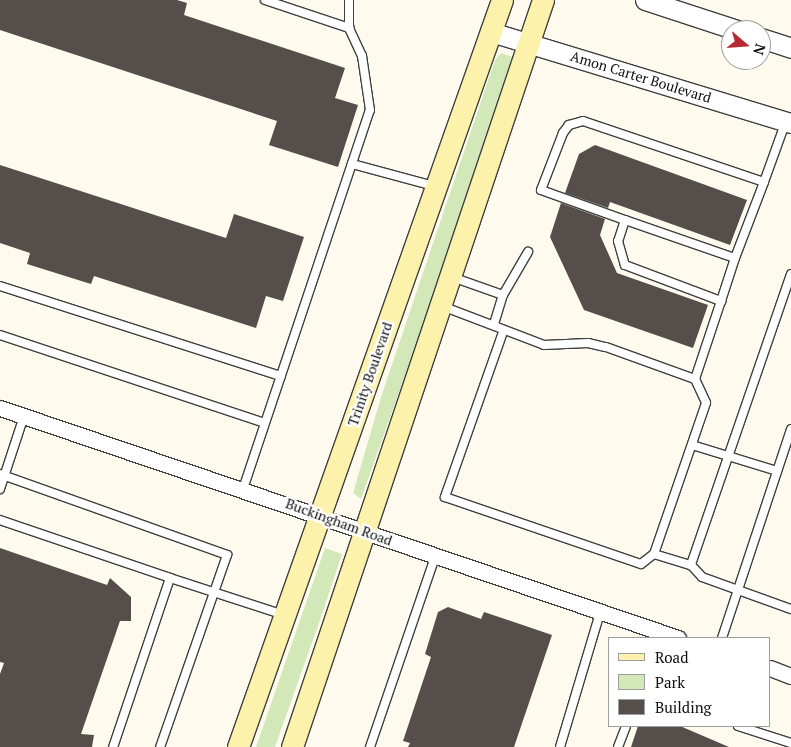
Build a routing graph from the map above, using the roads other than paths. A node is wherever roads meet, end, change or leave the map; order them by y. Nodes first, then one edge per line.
1 (265, 0) edge
2 (349, 0) edge
3 (502, 0) edge
4 (543, 0) edge
5 (646, 0) edge
6 (721, 25) edge
7 (349, 28) junction
8 (491, 32) junction
9 (771, 41) edge
10 (529, 44) junction
11 (791, 48) edge
12 (788, 122) edge
13 (352, 164) junction
14 (764, 182) junction
15 (436, 187) junction
16 (625, 220) junction
17 (528, 252) dead end
18 (735, 258) junction
19 (791, 274) edge
20 (452, 277) junction
21 (0, 286) edge
22 (503, 295) junction
23 (721, 301) junction
24 (442, 306) junction
25 (494, 324) junction
26 (503, 332) junction
27 (0, 335) edge
28 (281, 376) junction
29 (694, 379) junction
30 (0, 408) edge
31 (24, 416) junction
32 (265, 423) junction
33 (791, 429) edge
34 (692, 445) junction
35 (728, 456) junction
36 (777, 471) junction
37 (2, 475) edge
38 (0, 489) edge
39 (243, 489) junction
40 (321, 515) junction
41 (0, 520) edge
42 (365, 531) junction
43 (654, 554) junction
44 (435, 557) junction
45 (691, 566) junction
46 (170, 578) junction
47 (738, 590) junction
48 (216, 593) junction
49 (791, 609) edge
50 (600, 613) junction
51 (284, 615) junction
52 (663, 636) edge
53 (722, 637) edge
54 (771, 668) edge
55 (791, 676) edge
56 (626, 727) edge
57 (741, 727) edge
58 (791, 743) edge
59 (113, 747) edge
60 (160, 747) edge
61 (238, 747) edge
62 (292, 747) edge
63 (370, 747) edge
64 (560, 747) edge
65 (618, 747) edge

1 - 7 lane
2 - 7 lane
3 - 8 main road, Trinity Boulevard
4 - 10 main road
5 - 6 street
7 - 13 lane
8 - 10 street, Amon Carter Boulevard
8 - 15 main road, Trinity Boulevard
9 - 11 street
10 - 12 street, Amon Carter Boulevard
10 - 20 main road
12 - 14 lane
13 - 15 lane
13 - 28 lane
14 - 16 lane
14 - 18 lane
15 - 40 main road, Trinity Boulevard
16 - 18 lane
16 - 23 lane
17 - 22 lane
18 - 23 lane
19 - 35 lane
20 - 22 lane
20 - 24 main road
21 - 28 lane
22 - 25 lane
23 - 29 lane
24 - 25 lane
24 - 42 main road
25 - 26 lane
26 - 29 lane
26 - 43 lane
27 - 32 lane
28 - 32 lane
29 - 34 lane
30 - 31 street, Buckingham Road
31 - 37 lane
31 - 39 street, Buckingham Road
32 - 39 lane
33 - 36 lane
34 - 35 lane
34 - 43 lane
35 - 36 lane
35 - 45 lane
36 - 47 lane
37 - 38 lane
37 - 48 lane
39 - 40 street, Buckingham Road
40 - 42 street, Buckingham Road
40 - 51 main road, Trinity Boulevard
41 - 46 lane
42 - 44 street, Buckingham Road
42 - 62 main road
43 - 45 lane
44 - 50 street, Buckingham Road
44 - 63 lane
45 - 47 lane
46 - 48 lane
46 - 59 lane
47 - 49 lane
47 - 53 lane
48 - 51 lane
48 - 60 lane
50 - 52 street, Buckingham Road
50 - 64 lane
51 - 61 main road, Trinity Boulevard
54 - 55 street
56 - 65 lane
57 - 58 lane

